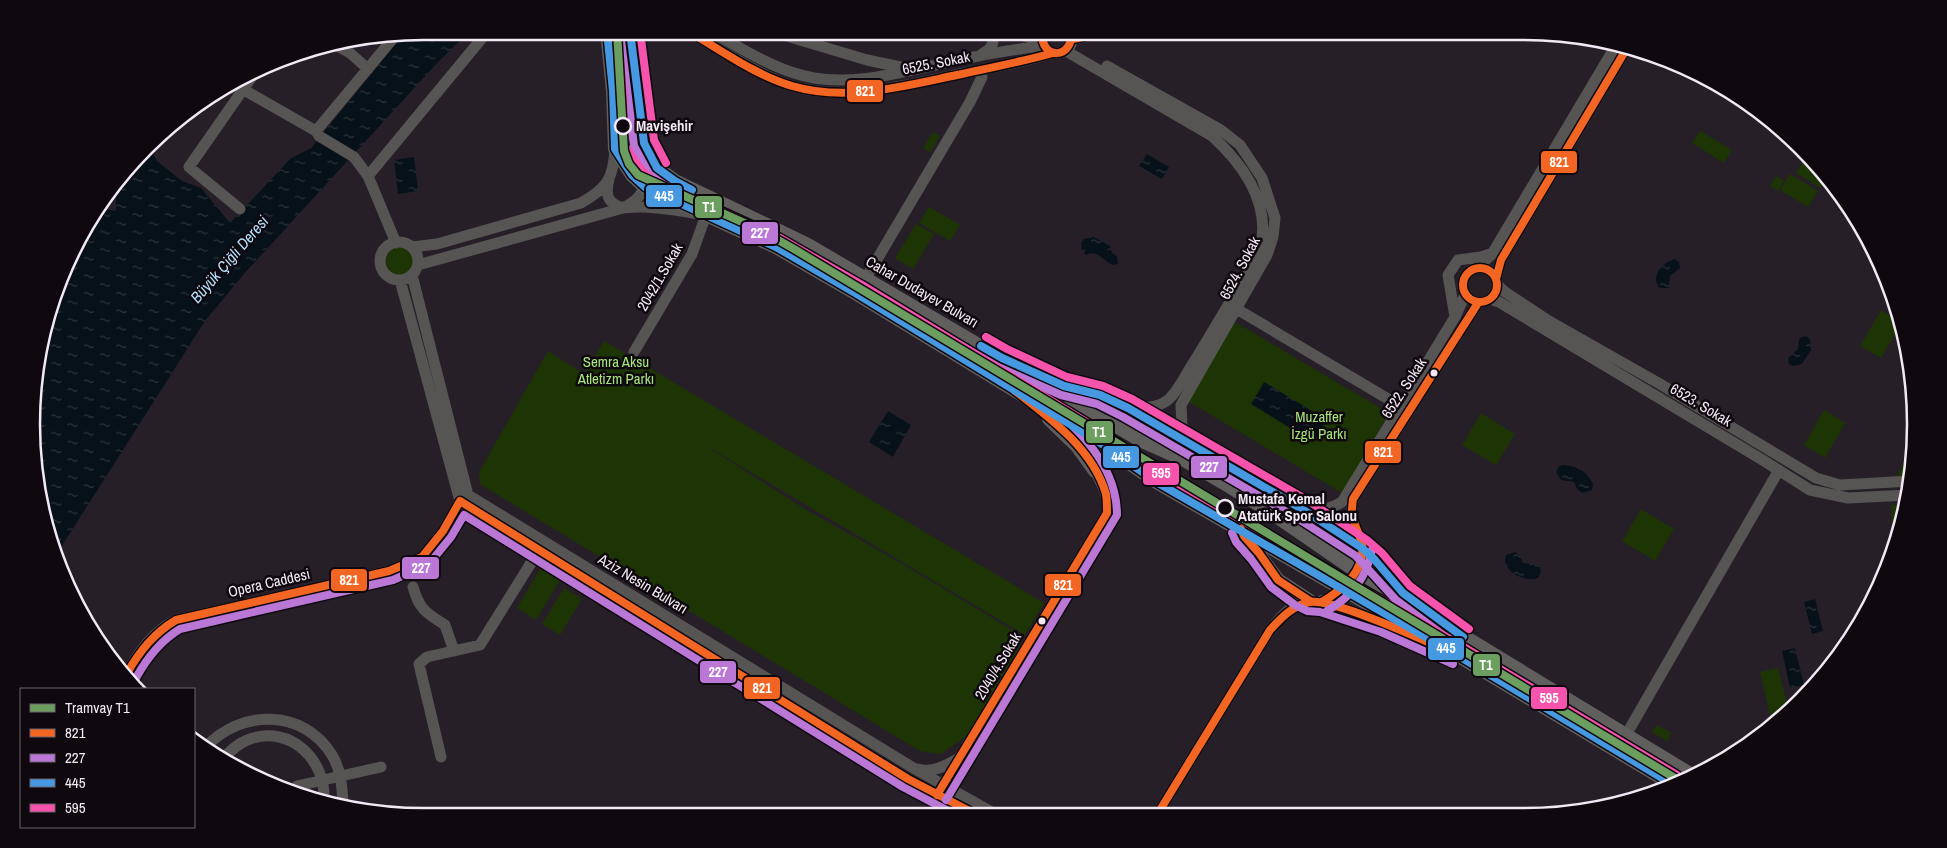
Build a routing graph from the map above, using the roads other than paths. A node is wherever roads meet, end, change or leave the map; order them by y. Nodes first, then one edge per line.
1 (480, 40) edge
2 (608, 40) edge
3 (631, 40) edge
4 (704, 40) edge
5 (726, 40) edge
6 (800, 40) edge
7 (993, 40) edge
8 (390, 42) edge
9 (1070, 42) edge
10 (1045, 43) edge
11 (342, 49) edge
12 (1612, 51) edge
13 (1624, 54) edge
14 (974, 57) junction
15 (368, 69) junction
16 (914, 69) junction
17 (982, 77) dead end
18 (249, 83) edge
19 (240, 87) edge
20 (244, 90) junction
21 (318, 134) junction
22 (615, 150) junction
23 (657, 168) junction
24 (368, 176) junction
25 (610, 180) junction
26 (645, 187) junction
27 (623, 208) junction
28 (240, 209) dead end
29 (706, 215) junction
30 (396, 242) junction
31 (412, 247) junction
32 (1492, 254) junction
33 (1477, 268) junction
34 (415, 270) junction
35 (866, 278) junction
36 (400, 280) junction
37 (1496, 282) junction
38 (1466, 295) junction
39 (1490, 299) junction
40 (1478, 302) junction
41 (1235, 308) junction
42 (1455, 317) junction
43 (634, 352) dead end
44 (1002, 358) junction
45 (1014, 390) junction
46 (1400, 406) junction
47 (1128, 408) junction
48 (1106, 420) junction
49 (1096, 440) junction
50 (1190, 444) junction
51 (1780, 470) junction
52 (1095, 471) junction
53 (1903, 481) edge
54 (1901, 495) edge
55 (465, 497) junction
56 (1302, 509) junction
57 (1241, 529) junction
58 (1362, 548) junction
59 (539, 550) junction
60 (1356, 571) junction
61 (413, 587) dead end
62 (1343, 589) junction
63 (1316, 602) junction
64 (1466, 639) junction
65 (454, 651) junction
66 (1456, 655) junction
67 (129, 670) edge
68 (1626, 735) junction
69 (211, 743) edge
70 (228, 754) edge
71 (441, 757) dead end
72 (960, 757) junction
73 (381, 767) dead end
74 (915, 769) junction
75 (1685, 772) edge
76 (341, 777) junction
77 (323, 780) junction
78 (1666, 780) edge
79 (944, 784) junction
80 (297, 786) dead end
81 (324, 795) edge
82 (937, 795) junction
83 (343, 799) edge
84 (966, 807) edge
85 (946, 808) edge
86 (1161, 808) edge

1 - 24 street
2 - 22 main road
3 - 23 main road, Cahar Dudayev Bulvarı
4 - 10 street, 6525. Sokak
5 - 16 street, 6525. Sokak
6 - 16 street
7 - 14 street
8 - 15 street
9 - 10 street
9 - 41 street, 6524. Sokak
9 - 47 street, 6524. Sokak
10 - 14 street, 6525. Sokak
11 - 15 street
12 - 32 street
13 - 37 street
14 - 16 street, 6525. Sokak
15 - 21 street
17 - 35 street
18 - 20 street
19 - 20 street
20 - 21 street
20 - 28 street
21 - 24 street
22 - 25 street
22 - 26 main road
23 - 26 street
23 - 35 main road, Cahar Dudayev Bulvarı
24 - 30 street
25 - 27 street
25 - 31 street
26 - 27 street
26 - 29 main road
27 - 29 street
27 - 34 street
29 - 43 street, 2042/1.Sokak
29 - 45 main road
30 - 31 street
30 - 36 street
31 - 34 street
32 - 33 street
32 - 42 street
33 - 37 street
33 - 38 street
34 - 36 street
34 - 55 street
35 - 44 main road, Cahar Dudayev Bulvarı
36 - 55 street
37 - 39 street
37 - 53 street, 6523. Sokak
38 - 40 street
38 - 42 street, 6522. Sokak
39 - 40 street
39 - 51 street, 6523. Sokak
40 - 58 street, 6522. Sokak
41 - 46 street
41 - 50 street, 6524. Sokak
42 - 46 street, 6522. Sokak
44 - 47 main road
44 - 48 main road, Cahar Dudayev Bulvarı
45 - 49 main road
45 - 52 main road
46 - 56 street, 6522. Sokak
47 - 48 street
47 - 50 street
48 - 49 street
48 - 60 main road, Cahar Dudayev Bulvarı
49 - 52 street
49 - 57 main road
50 - 56 street
51 - 54 street, 6523. Sokak
51 - 68 street
52 - 72 street, 2040/4.Sokak
55 - 59 street, Aziz Nesin Bulvarı
55 - 67 street, Opera Caddesi
55 - 74 street, Aziz Nesin Bulvarı
56 - 58 street
57 - 62 main road
57 - 63 main road
58 - 60 street
58 - 64 main road
59 - 65 street
59 - 82 street, Aziz Nesin Bulvarı
60 - 62 street
60 - 64 main road, Cahar Dudayev Bulvarı
61 - 65 street
62 - 63 street
62 - 66 main road
63 - 66 main road
63 - 86 street
64 - 68 main road, Cahar Dudayev Bulvarı
65 - 71 street
66 - 78 main road
68 - 75 main road, Cahar Dudayev Bulvarı
69 - 76 street
70 - 77 street
72 - 74 street
72 - 79 street, 2040/4.Sokak
73 - 76 street
74 - 79 street, Aziz Nesin Bulvarı
76 - 77 street
76 - 83 street
77 - 80 street
77 - 81 street
79 - 82 street, 2040/4.Sokak
79 - 84 street, Aziz Nesin Bulvarı
82 - 84 street, Aziz Nesin Bulvarı
82 - 85 street

